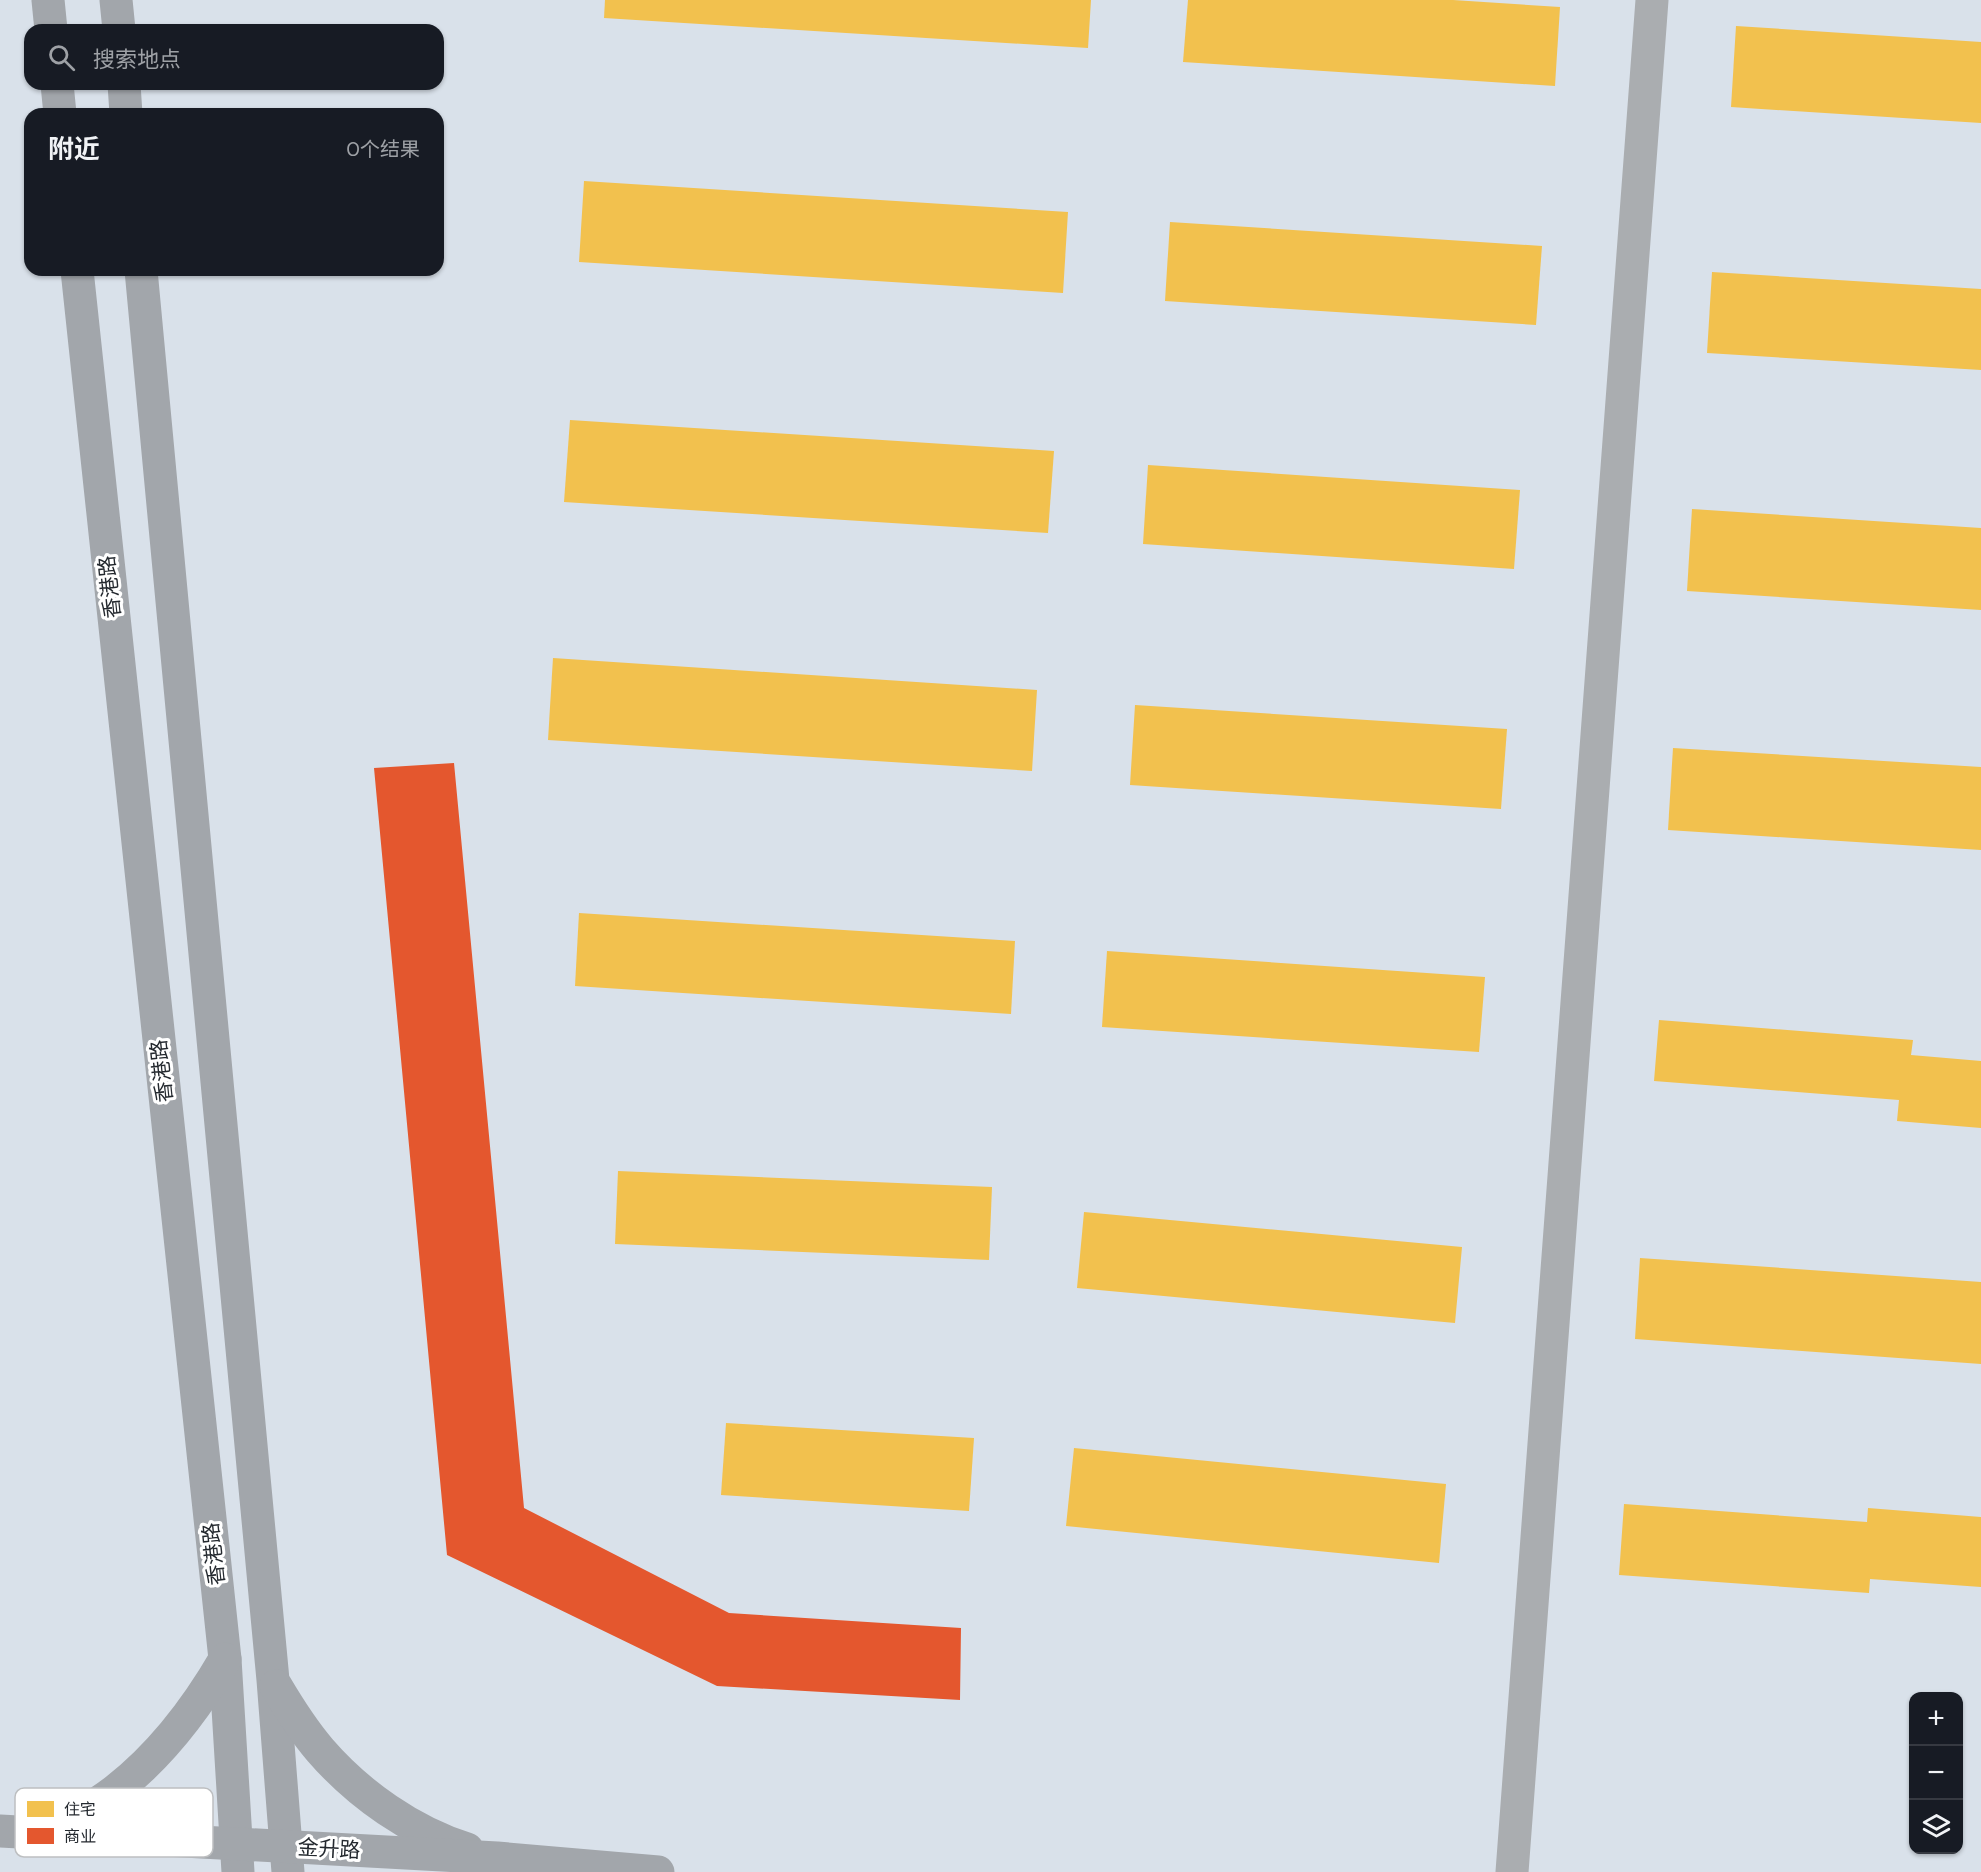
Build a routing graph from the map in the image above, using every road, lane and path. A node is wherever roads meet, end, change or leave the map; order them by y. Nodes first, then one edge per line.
1 (48, 0) edge
2 (116, 0) edge
3 (1652, 0) edge
4 (50, 24) edge
5 (118, 24) edge
6 (58, 90) edge
7 (124, 90) edge
8 (59, 108) edge
9 (126, 108) edge
10 (77, 276) edge
11 (142, 276) edge
12 (225, 1659) junction
13 (273, 1680) junction
14 (117, 1788) edge
15 (0, 1831) edge
16 (15, 1832) edge
17 (213, 1855) edge
18 (237, 1858) edge
19 (497, 1858) junction
20 (287, 1860) edge
21 (658, 1872) edge
22 (1512, 1872) edge

1 - 4 main road
2 - 5 main road
3 - 22 street
6 - 8 main road
7 - 9 main road
10 - 12 main road, 香港路
11 - 13 main road
12 - 14 main road
12 - 18 main road, 香港路
13 - 19 main road
13 - 20 main road
15 - 16 main road, 金升路
17 - 18 main road, 金升路
18 - 20 main road, 金升路
19 - 20 main road, 金升路
19 - 21 main road, 金升路

